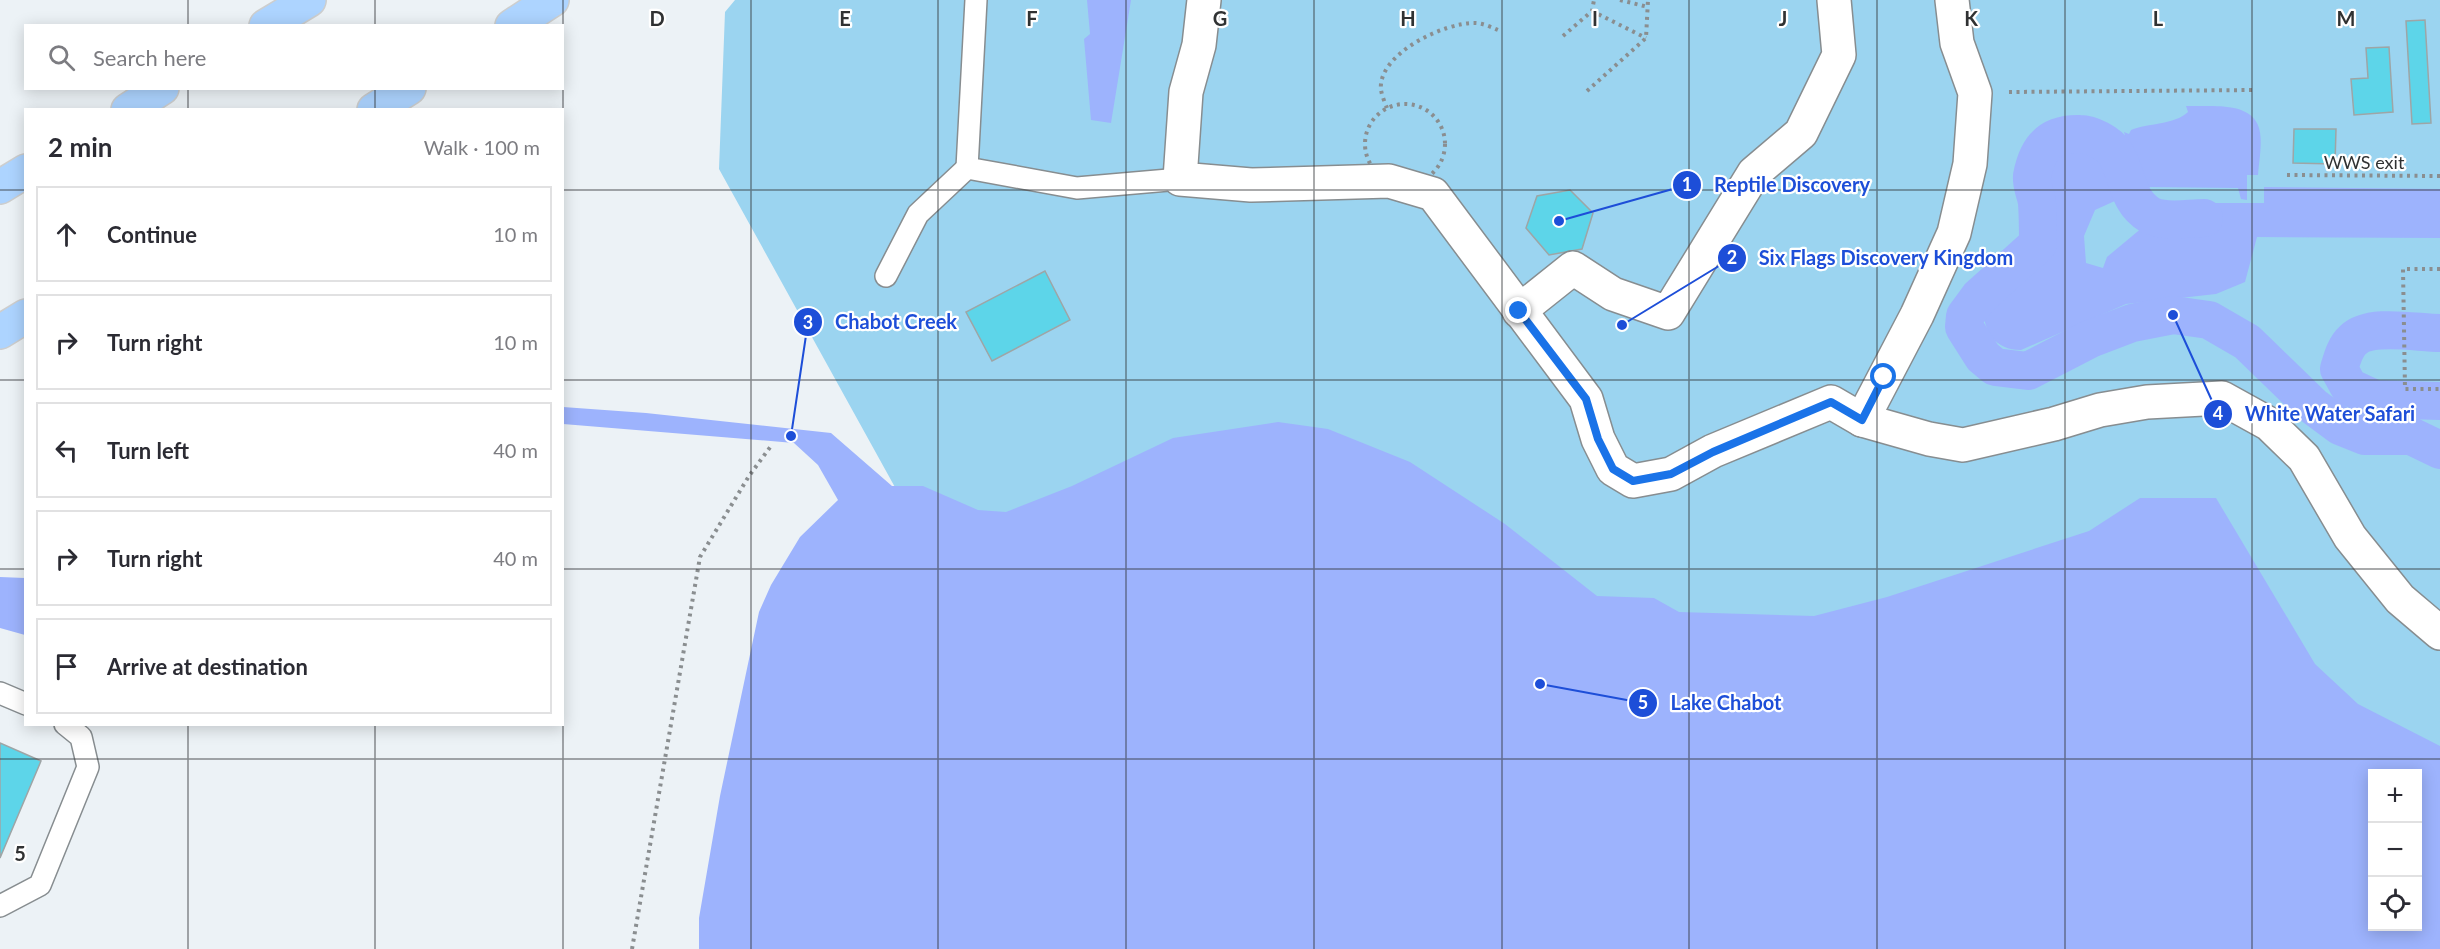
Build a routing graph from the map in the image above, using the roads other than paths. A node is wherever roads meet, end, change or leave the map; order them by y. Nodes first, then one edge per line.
1 (309, 0) edge
2 (552, 0) edge
3 (976, 0) edge
4 (1204, 0) edge
5 (1834, 0) edge
6 (1952, 0) edge
7 (270, 24) edge
8 (515, 24) edge
9 (159, 90) edge
10 (406, 90) edge
11 (131, 108) edge
12 (377, 108) edge
13 (967, 168) junction
14 (24, 172) edge
15 (1180, 179) junction
16 (0, 187) edge
17 (886, 276) dead end
18 (1519, 311) junction
19 (24, 317) edge
20 (0, 332) edge
21 (1862, 420) junction
22 (2440, 633) edge
23 (0, 693) edge
24 (24, 703) edge
25 (67, 726) edge
26 (0, 906) edge

1 - 7 highway
2 - 8 highway
3 - 13 lane
4 - 15 street
5 - 18 street
6 - 21 street
9 - 11 highway
10 - 12 highway
13 - 15 lane
13 - 17 lane
14 - 16 highway
15 - 18 street
18 - 21 street
19 - 20 highway
21 - 22 street
23 - 24 lane
25 - 26 lane

